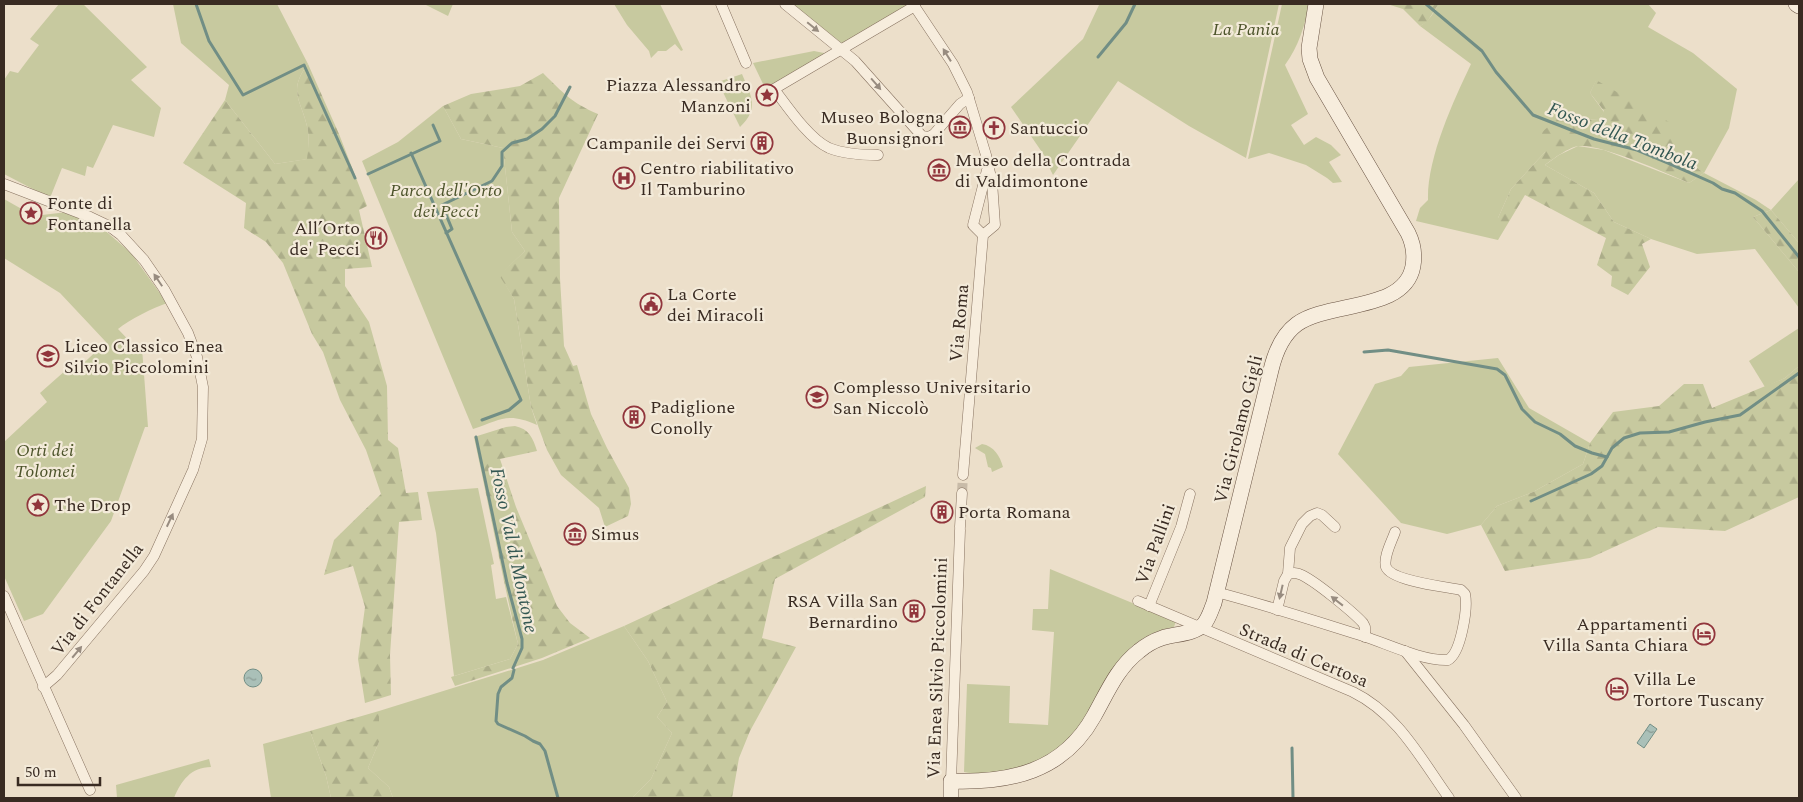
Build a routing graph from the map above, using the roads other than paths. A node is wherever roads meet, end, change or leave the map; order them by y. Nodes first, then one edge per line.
1 (721, 4) edge
2 (785, 4) edge
3 (1316, 4) edge
4 (1796, 4) edge
5 (914, 5) edge
6 (1799, 6) edge
7 (842, 50) junction
8 (746, 64) dead end
9 (970, 98) junction
10 (878, 155) dead end
11 (988, 166) junction
12 (4, 184) edge
13 (983, 235) junction
14 (963, 475) tunnel mouth
15 (962, 493) tunnel mouth
16 (1190, 494) dead end
17 (1335, 527) dead end
18 (1395, 532) dead end
19 (1288, 574) junction
20 (1216, 592) junction
21 (4, 596) edge
22 (1138, 601) dead end
23 (1149, 606) junction
24 (1277, 610) junction
25 (1201, 627) junction
26 (1365, 637) junction
27 (1405, 651) junction
28 (43, 687) junction
29 (951, 781) junction
30 (91, 794) edge
31 (951, 798) edge
32 (1449, 798) edge
33 (1516, 798) edge

1 - 8 street
2 -> 7 street
3 - 20 main road, Via Girolamo Gigli
4 - 6 main road
5 - 7 street
9 -> 5 street, Via Roma
7 -> 9 street
7 - 10 street
9 - 11 street, Via Roma
11 - 13 street, Via Roma
11 - 13 street, Via Roma
28 -> 12 street, Via di Fontanella
13 - 14 street, Via Roma
15 - 29 street, Via Enea Silvio Piccolomini
16 - 23 street, Via Pallini
17 - 19 street
18 - 27 street
19 -> 24 street
26 -> 19 street
20 - 24 street
20 - 25 main road, Via Girolamo Gigli
21 - 28 street
22 - 23 street, Strada di Certosa
23 - 25 street, Strada di Certosa
24 - 26 street
25 - 29 main road
25 - 32 street, Strada di Certosa
26 - 27 street
27 - 33 street
28 - 30 street
29 - 31 main road, Via Enea Silvio Piccolomini

